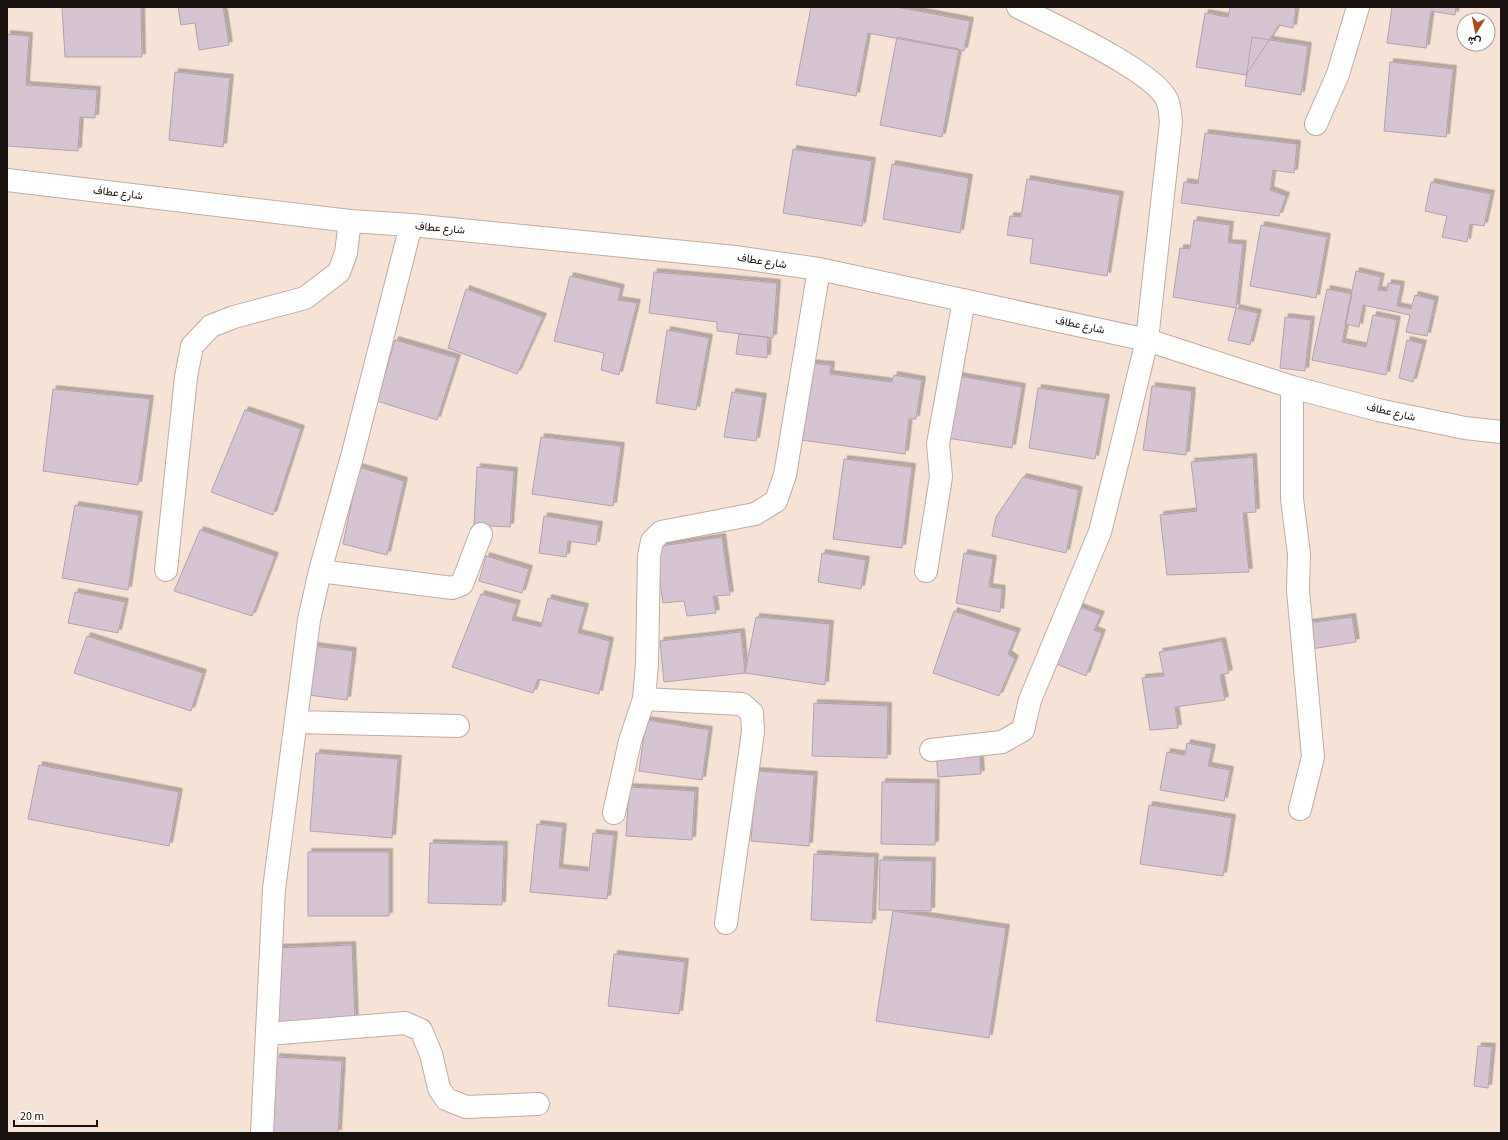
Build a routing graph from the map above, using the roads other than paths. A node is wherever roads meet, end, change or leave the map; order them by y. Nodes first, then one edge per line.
1 (1018, 7) edge
2 (1358, 7) edge
3 (1316, 124) dead end
4 (7, 180) edge
5 (350, 221) junction
6 (411, 225) junction
7 (819, 270) junction
8 (964, 300) junction
9 (1147, 340) junction
10 (1292, 387) junction
11 (1501, 432) edge
12 (481, 534) dead end
13 (166, 570) dead end
14 (320, 571) junction
15 (926, 571) dead end
16 (644, 699) junction
17 (296, 722) junction
18 (458, 726) dead end
19 (931, 750) dead end
20 (1300, 809) dead end
21 (614, 813) dead end
22 (726, 923) dead end
23 (267, 1034) junction
24 (538, 1104) dead end
25 (262, 1133) edge

1 - 9 street
2 - 3 street
4 - 5 street, شارع عطاف
5 - 6 street, شارع عطاف
5 - 13 street
6 - 7 street, شارع عطاف
6 - 14 street
7 - 8 street, شارع عطاف
7 - 16 street
8 - 9 street, شارع عطاف
8 - 15 street
9 - 10 street, شارع عطاف
9 - 19 street
10 - 11 street, شارع عطاف
10 - 20 street
12 - 14 street
14 - 17 street
16 - 21 street
16 - 22 street
17 - 18 street
17 - 23 street
23 - 24 street
23 - 25 street

